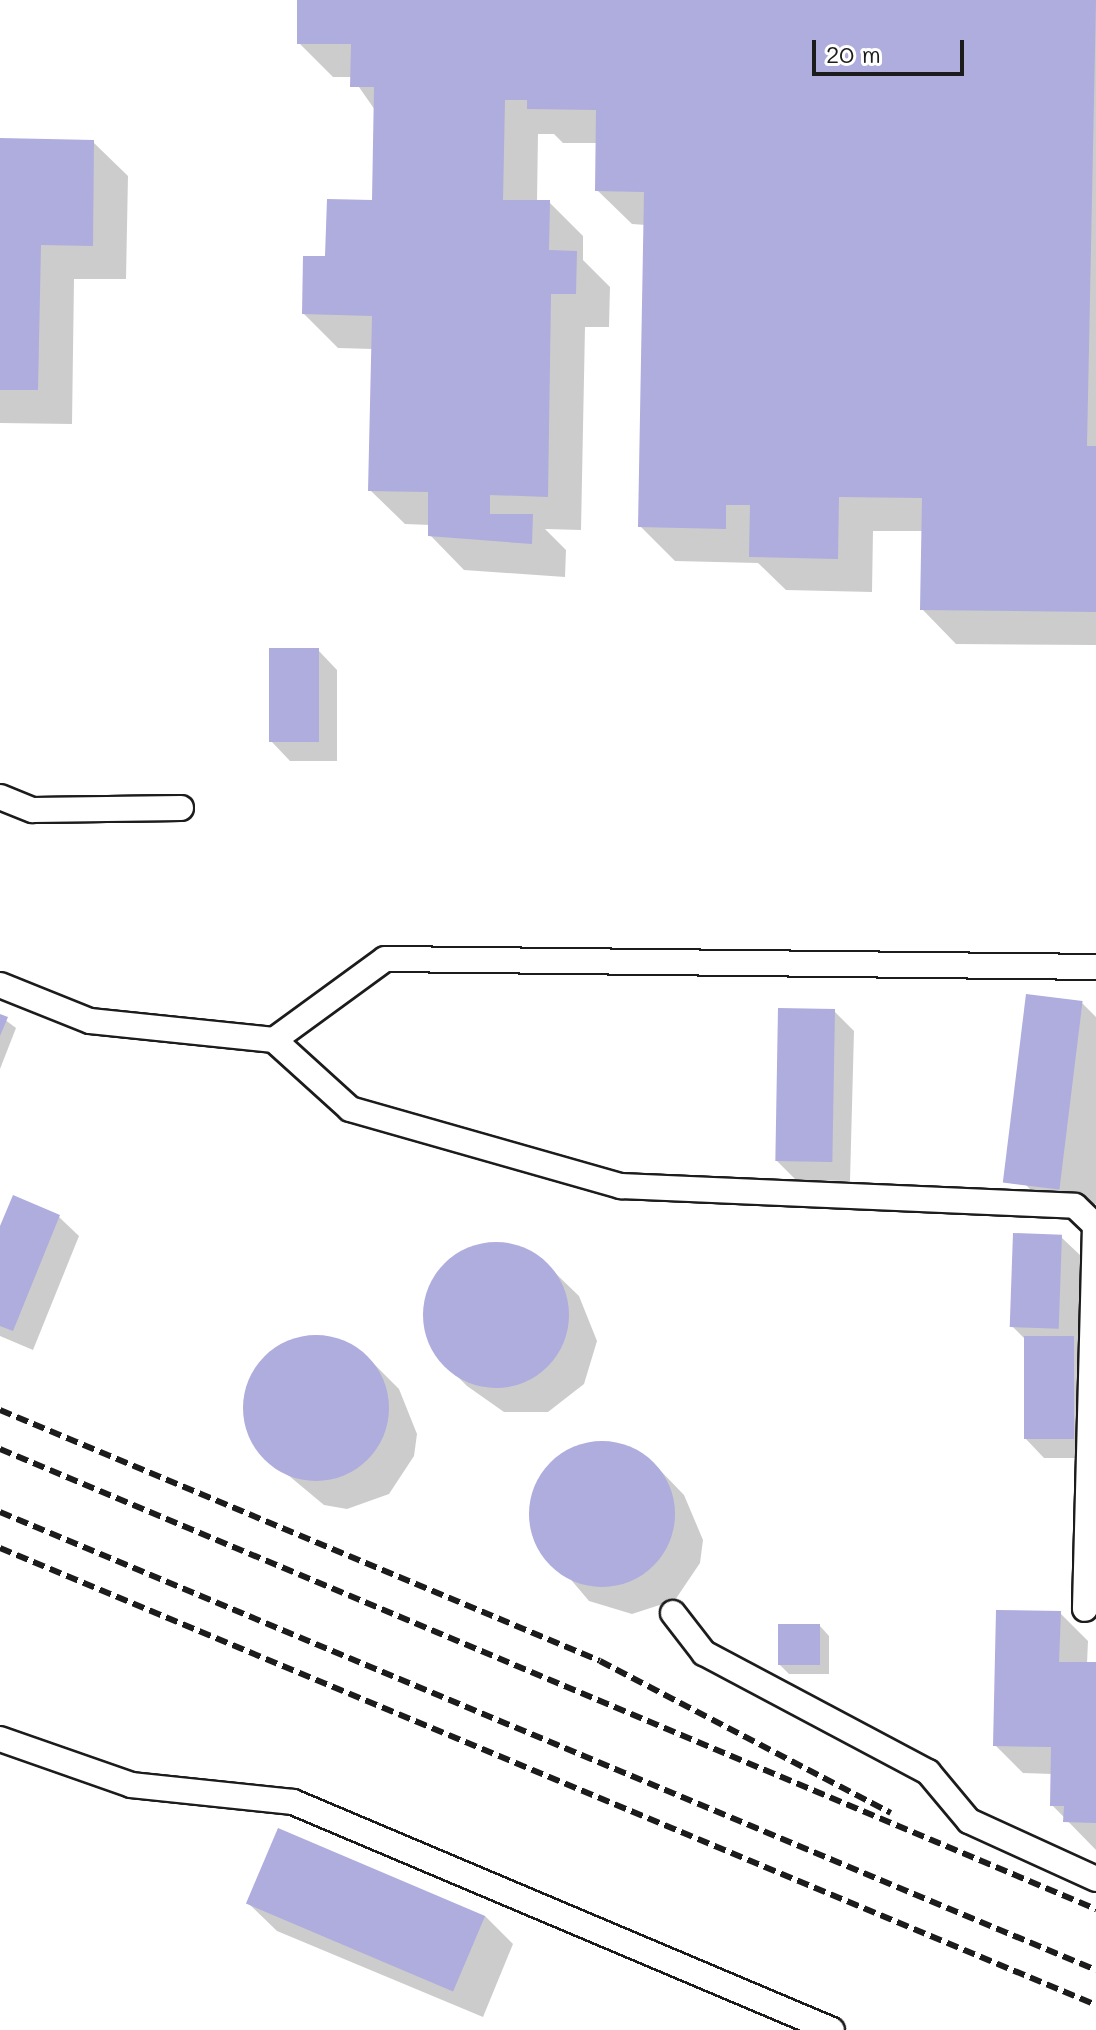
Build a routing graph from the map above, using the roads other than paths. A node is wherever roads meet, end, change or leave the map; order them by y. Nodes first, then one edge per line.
1 (0, 797) edge
2 (181, 808) dead end
3 (1096, 967) edge
4 (0, 985) edge
5 (274, 1040) junction
6 (1085, 1609) dead end
7 (673, 1613) dead end
8 (1, 1742) edge
9 (1096, 1879) edge
10 (832, 2030) edge

1 - 2 lane
3 - 5 lane
4 - 5 lane
5 - 6 lane
7 - 9 lane
8 - 10 lane

